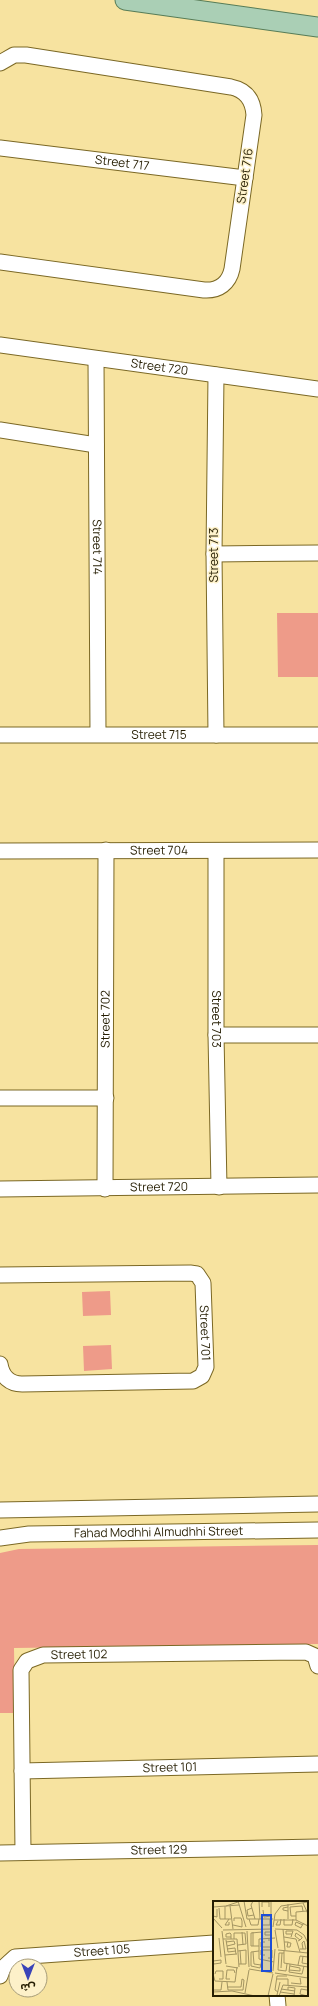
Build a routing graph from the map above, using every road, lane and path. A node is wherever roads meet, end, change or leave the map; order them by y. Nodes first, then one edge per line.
1 (125, 0) edge
2 (318, 27) edge
3 (0, 63) edge
4 (0, 148) edge
5 (245, 178) junction
6 (0, 262) edge
7 (0, 345) edge
8 (96, 359) junction
9 (216, 375) junction
10 (318, 389) edge
11 (0, 430) edge
12 (96, 445) junction
13 (318, 553) edge
14 (214, 554) junction
15 (98, 734) junction
16 (0, 735) edge
17 (216, 735) junction
18 (318, 735) edge
19 (0, 850) edge
20 (106, 850) junction
21 (216, 850) junction
22 (318, 850) edge
23 (216, 1035) junction
24 (318, 1035) edge
25 (0, 1098) edge
26 (106, 1098) junction
27 (318, 1185) edge
28 (219, 1187) junction
29 (105, 1189) junction
30 (0, 1190) edge
31 (0, 1275) edge
32 (0, 1364) edge
33 (318, 1494) edge
34 (318, 1504) edge
35 (166, 1507) junction
36 (0, 1510) edge
37 (61, 1510) junction
38 (318, 1530) edge
39 (59, 1534) junction
40 (0, 1538) edge
41 (318, 1666) edge
42 (318, 1764) edge
43 (22, 1771) junction
44 (318, 1847) edge
45 (23, 1852) junction
46 (0, 1853) edge
47 (213, 1943) edge
48 (0, 1976) edge
49 (277, 1996) edge
50 (278, 2006) edge

1 - 2 main road
3 - 5 street, Street 716
4 - 5 street, Street 717
5 - 6 street, Street 716
7 - 8 street, Street 720
8 - 9 street, Street 720
8 - 12 street, Street 714
9 - 10 street, Street 720
9 - 14 street, Street 713
11 - 12 street
12 - 15 street, Street 714
13 - 14 street
14 - 17 street, Street 713
15 - 16 street, Street 715
15 - 17 street, Street 715
17 - 18 street, Street 715
19 - 20 street, Street 704
20 - 21 street, Street 704
20 - 26 street, Street 702
21 - 22 street, Street 704
21 - 23 street, Street 703
23 - 24 street
23 - 28 street, Street 703
25 - 26 street
26 - 29 street, Street 702
27 - 28 street, Street 720
28 - 29 street, Street 720
29 - 30 street, Street 720
31 - 32 street, Street 701
33 - 35 street
34 - 35 street, Fahad Modhhi Almudhhi Street
35 - 37 street, Fahad Modhhi Almudhhi Street
36 - 37 street, Fahad Modhhi Almudhhi Street
37 - 39 street
38 - 39 street, Fahad Modhhi Almudhhi Street
39 - 40 street, Fahad Modhhi Almudhhi Street
41 - 43 street, Street 102
42 - 43 street, Street 101
43 - 45 street, Street 102
44 - 45 street, Street 129
45 - 46 street, Street 129
47 - 48 street, Street 105
49 - 50 street

